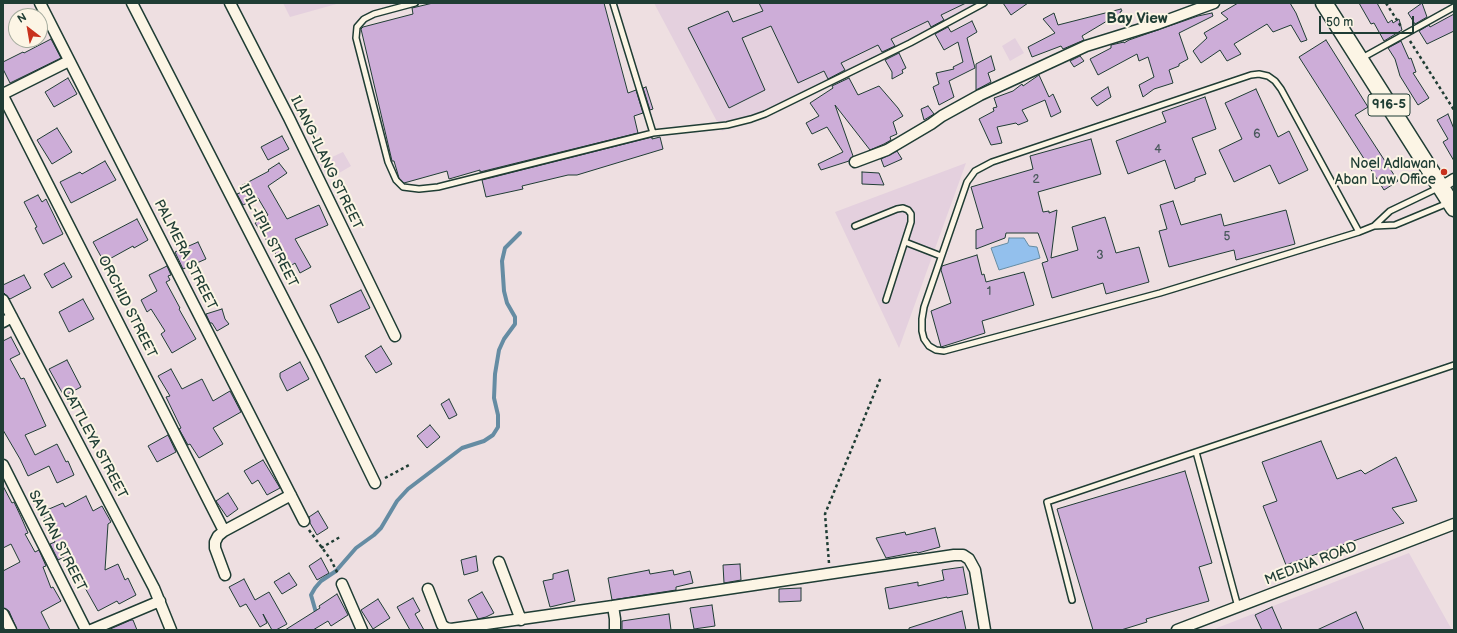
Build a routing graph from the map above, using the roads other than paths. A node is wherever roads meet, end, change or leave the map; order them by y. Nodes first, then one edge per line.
1 (40, 3) edge
2 (132, 3) edge
3 (230, 3) edge
4 (415, 3) edge
5 (613, 3) edge
6 (984, 3) edge
7 (1214, 3) edge
8 (1324, 3) edge
9 (1454, 8) edge
10 (1360, 60) junction
11 (69, 61) junction
12 (3, 95) edge
13 (653, 133) junction
14 (855, 162) dead end
15 (1447, 183) edge
16 (1452, 205) edge
17 (855, 226) dead end
18 (1374, 226) junction
19 (1359, 232) junction
20 (905, 242) junction
21 (941, 256) junction
22 (3, 300) edge
23 (886, 300) dead end
24 (8, 320) edge
25 (395, 336) dead end
26 (1454, 365) edge
27 (1196, 452) junction
28 (3, 465) edge
29 (374, 483) road end
30 (291, 495) junction
31 (304, 521) road end
32 (1454, 524) edge
33 (224, 531) junction
34 (499, 562) dead end
35 (226, 575) dead end
36 (342, 584) road end
37 (428, 589) dead end
38 (1072, 600) dead end
39 (160, 601) junction
40 (612, 606) junction
41 (1238, 607) junction
42 (3, 614) edge
43 (521, 620) junction
44 (11, 630) edge
45 (86, 630) edge
46 (91, 630) edge
47 (171, 630) edge
48 (362, 630) edge
49 (615, 630) edge
50 (985, 630) edge
51 (1177, 630) edge

1 - 11 street, PALMERA STREET
2 - 29 street, IPIL-IPIL STREET
3 - 25 street, ILANG-ILANG STREET
4 - 13 lane
5 - 13 lane
6 - 13 lane
7 - 14 street
8 - 10 main road, 916-5
9 - 10 lane
10 - 15 main road, 916-5
11 - 12 street
11 - 30 street, PALMERA STREET
12 - 33 street, ORCHID STREET
15 - 16 main road, 916-5
15 - 18 lane
16 - 18 lane
17 - 20 lane
18 - 19 lane
19 - 21 lane
19 - 21 lane
20 - 21 lane
20 - 23 lane
22 - 24 street, CATTLEYA STREET
24 - 39 street, CATTLEYA STREET
26 - 27 lane
27 - 38 lane
27 - 41 lane
28 - 45 street, SANTAN STREET
30 - 31 street, PALMERA STREET
30 - 33 street
32 - 41 street, MEDINA ROAD
33 - 35 street
34 - 43 street
36 - 48 street
37 - 43 street
39 - 46 street
39 - 47 street, CATTLEYA STREET
40 - 43 street
40 - 49 street
40 - 50 street
41 - 51 street, MEDINA ROAD
42 - 44 street

